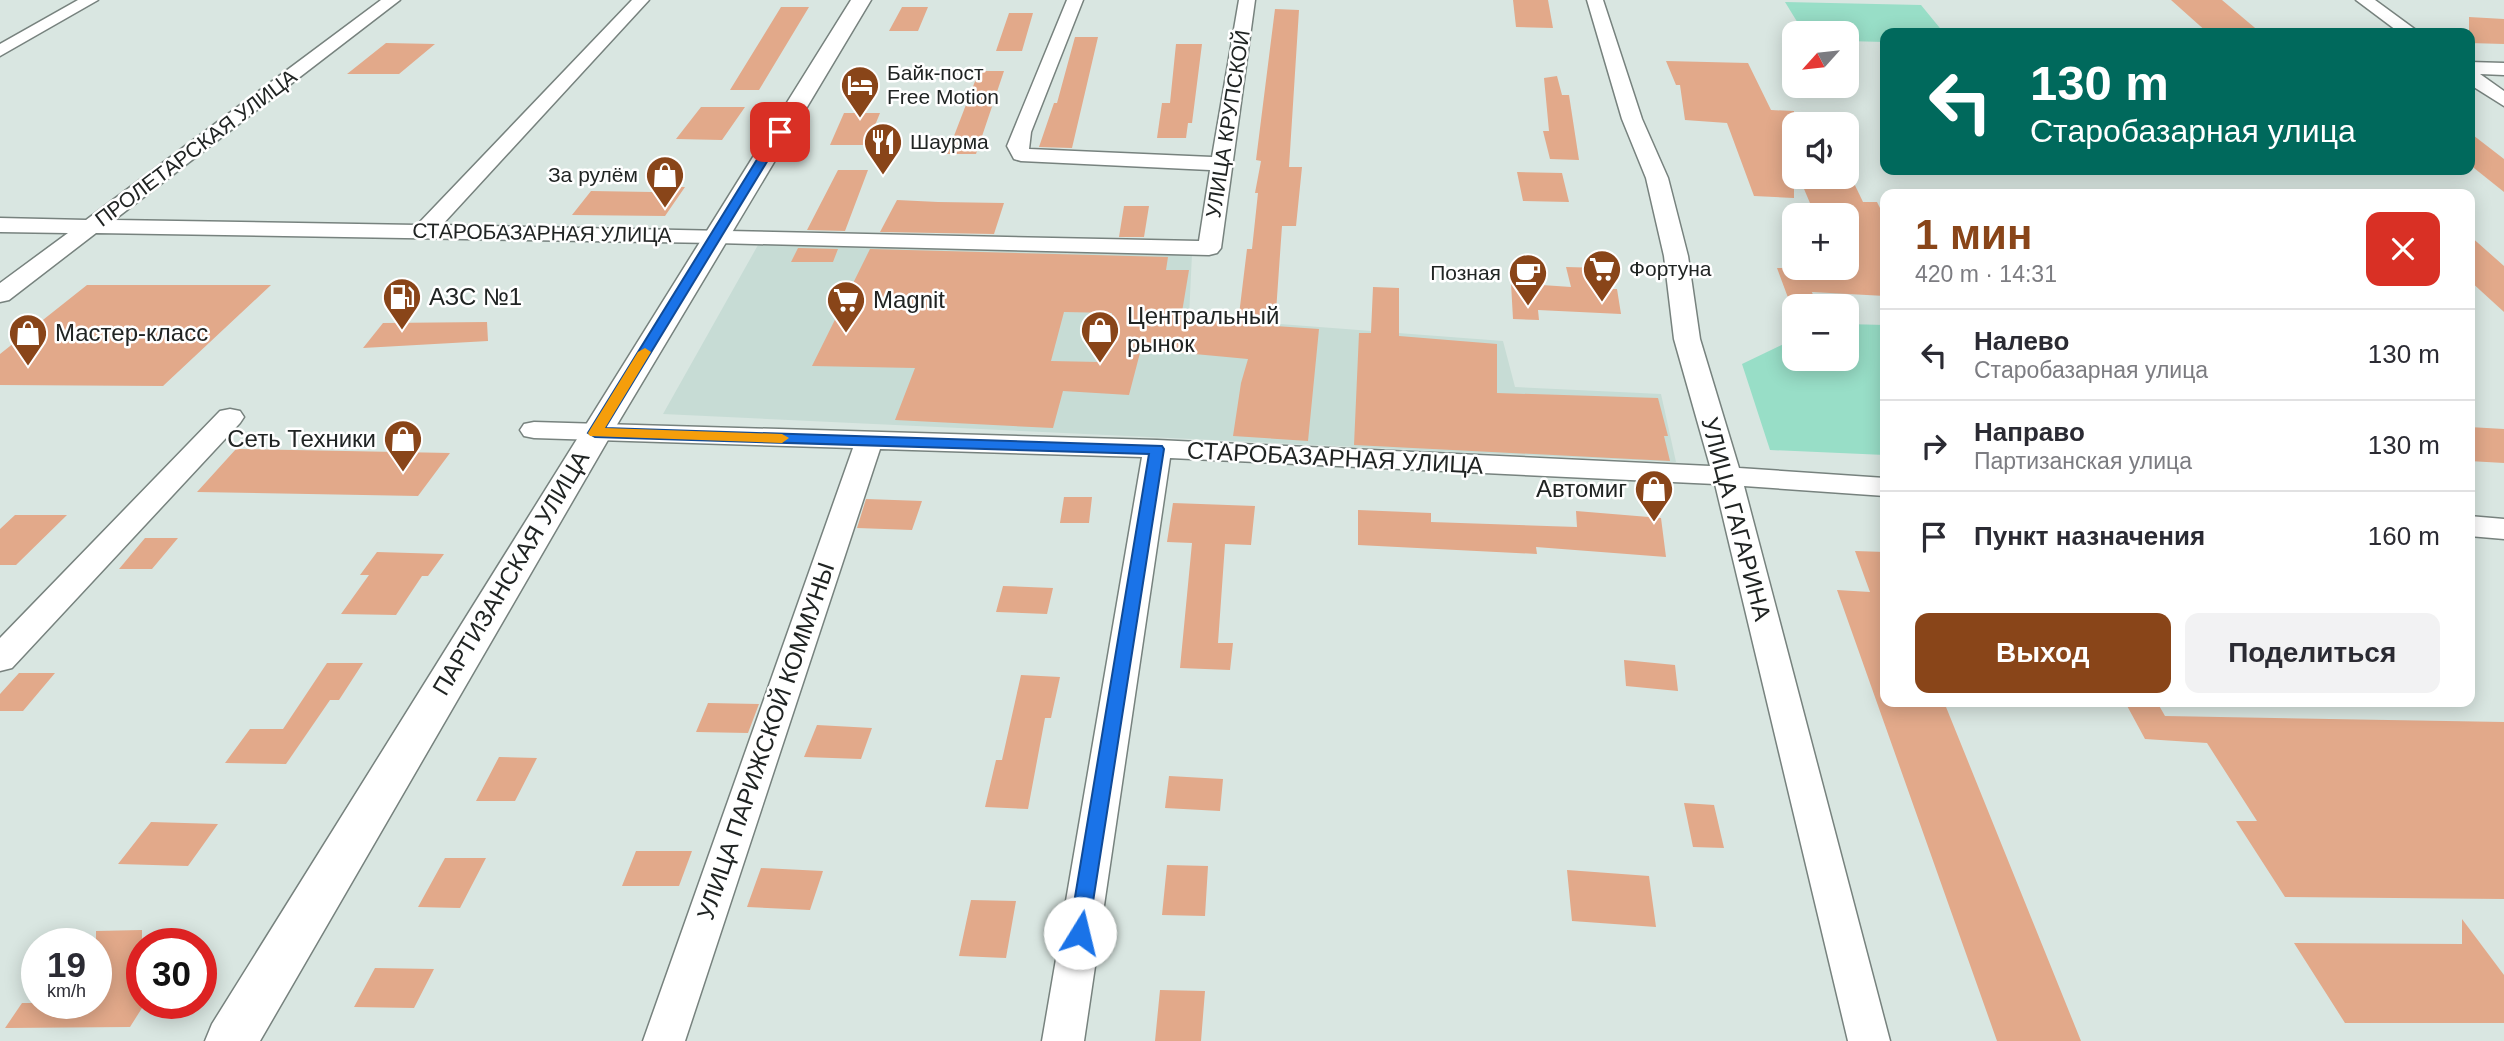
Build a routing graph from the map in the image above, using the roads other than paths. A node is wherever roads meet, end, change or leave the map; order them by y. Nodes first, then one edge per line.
1 (90, 0) edge
2 (392, 0) edge
3 (641, 0) edge
4 (861, 0) edge
5 (1075, 0) edge
6 (1247, 0) edge
7 (1594, 0) edge
8 (2364, 0) edge
9 (2404, 28) edge
10 (0, 51) edge
11 (2475, 68) edge
12 (2504, 69) edge
13 (2475, 79) edge
14 (2504, 100) edge
15 (1222, 164) junction
16 (0, 225) edge
17 (89, 228) junction
18 (424, 231) junction
19 (716, 236) junction
20 (1209, 248) joint
21 (0, 295) edge
22 (230, 417) dead end
23 (534, 430) dead end
24 (595, 433) junction
25 (869, 441) junction
26 (1157, 449) junction
27 (1727, 476) junction
28 (1880, 487) edge
29 (2475, 526) edge
30 (2504, 528) edge
31 (0, 659) edge
32 (231, 1041) edge
33 (664, 1041) edge
34 (1063, 1041) edge
35 (1869, 1041) edge

1 - 10 street
2 - 17 street, ПРОЛЕТАРСКАЯ УЛИЦА
3 - 18 street
4 - 19 main road, ПАРТИЗАНСКАЯ УЛИЦА
5 - 15 street
6 - 15 street, УЛИЦА КРУПСКОЙ
7 - 27 street, УЛИЦА ГАГАРИНА
8 - 9 street
11 - 12 street
13 - 14 street
15 - 20 street, УЛИЦА КРУПСКОЙ
16 - 17 street, СТАРОБАЗАРНАЯ УЛИЦА
17 - 18 street, СТАРОБАЗАРНАЯ УЛИЦА
17 - 21 street, ПРОЛЕТАРСКАЯ УЛИЦА
18 - 19 street, СТАРОБАЗАРНАЯ УЛИЦА
19 - 20 street, СТАРОБАЗАРНАЯ УЛИЦА
19 - 24 main road, ПАРТИЗАНСКАЯ УЛИЦА
22 - 31 street
23 - 24 street, СТАРОБАЗАРНАЯ УЛИЦА
24 - 25 street, СТАРОБАЗАРНАЯ УЛИЦА
24 - 32 main road, ПАРТИЗАНСКАЯ УЛИЦА
25 - 26 street, СТАРОБАЗАРНАЯ УЛИЦА
25 - 33 street, УЛИЦА ПАРИЖСКОЙ КОММУНЫ
26 - 27 street, СТАРОБАЗАРНАЯ УЛИЦА
26 - 34 street
27 - 28 street, СТАРОБАЗАРНАЯ УЛИЦА
27 - 35 street, УЛИЦА ГАГАРИНА
29 - 30 street

